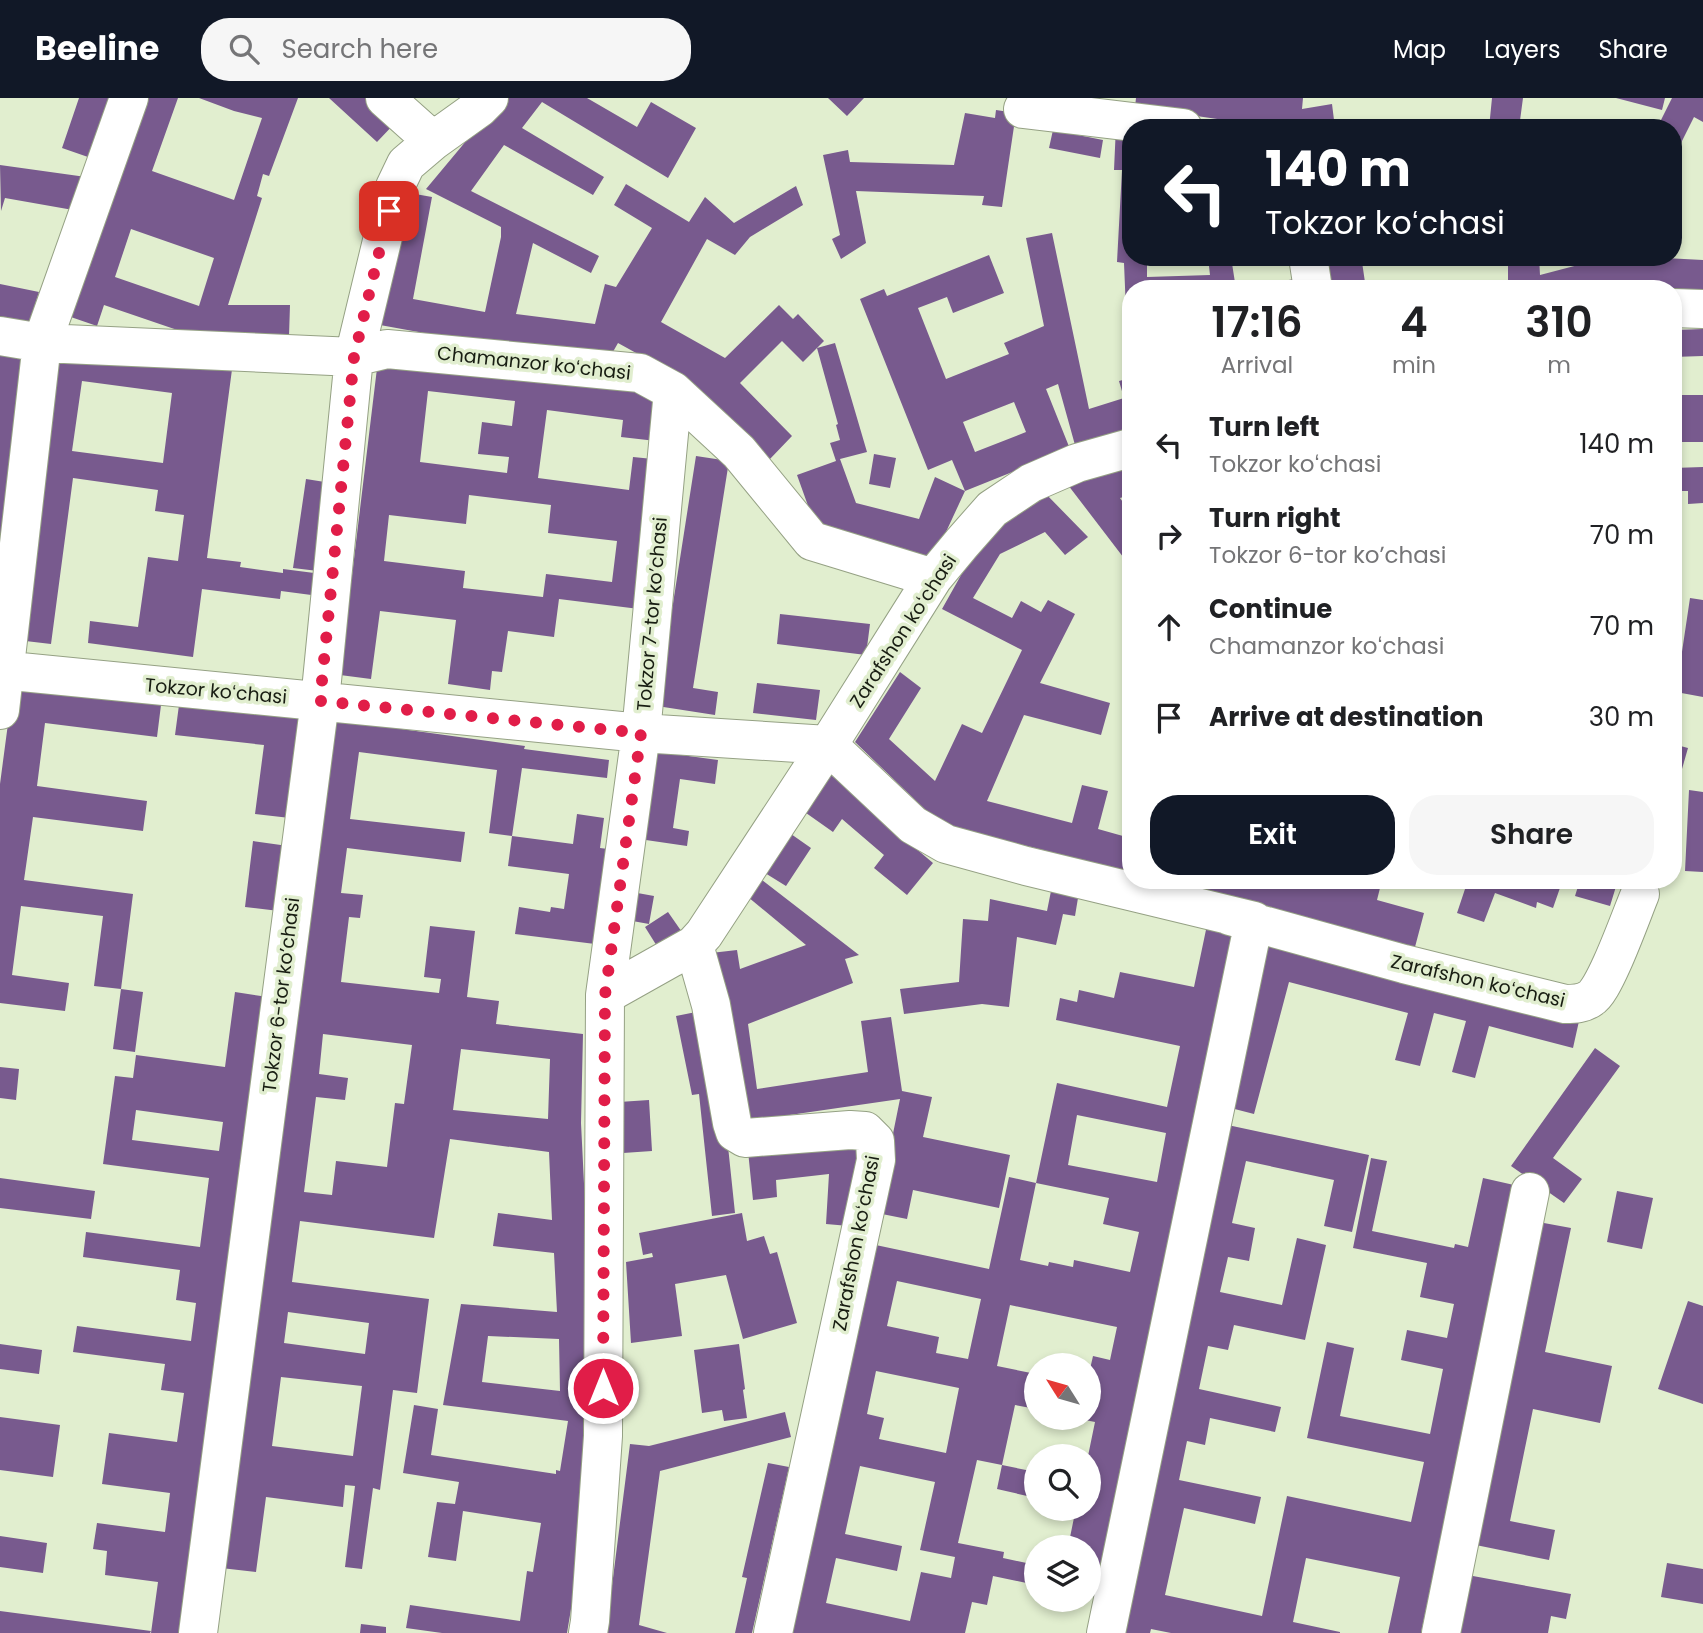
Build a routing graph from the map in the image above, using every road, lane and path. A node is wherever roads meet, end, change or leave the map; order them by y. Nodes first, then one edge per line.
1 (129, 98) edge
2 (385, 98) edge
3 (489, 98) edge
4 (1023, 109) dead end
5 (1122, 121) edge
6 (433, 141) junction
7 (1682, 308) edge
8 (1703, 309) edge
9 (0, 336) edge
10 (42, 343) junction
11 (354, 357) junction
12 (673, 391) junction
13 (1122, 450) edge
14 (933, 578) junction
15 (3, 671) edge
16 (320, 701) junction
17 (0, 710) edge
18 (641, 733) junction
19 (828, 745) junction
20 (1640, 894) dead end
21 (1254, 921) junction
22 (694, 945) junction
23 (605, 995) junction
24 (1530, 1192) dead end
25 (198, 1633) edge
26 (588, 1633) edge
27 (773, 1633) edge
28 (1106, 1633) edge
29 (1441, 1633) edge

1 - 10 street
2 - 6 street
3 - 6 street
4 - 5 street
6 - 11 street
7 - 8 street
9 - 10 street, Chamanzor koʻchasi
10 - 11 street, Chamanzor koʻchasi
10 - 15 street
11 - 12 street, Chamanzor koʻchasi
11 - 16 street, Tokzor 6-tor koʼchasi
12 - 14 street, Chamanzor koʻchasi
12 - 18 street, Tokzor 7-tor koʼchasi
13 - 14 street, Zarafshon koʻchasi
14 - 19 street, Zarafshon koʻchasi
15 - 16 street, Tokzor koʻchasi
15 - 17 street
16 - 18 street, Tokzor koʻchasi
16 - 25 street, Tokzor 6-tor koʼchasi
18 - 19 street
18 - 23 street, Tokzor 7-tor koʼchasi
19 - 21 street, Zarafshon koʻchasi
19 - 22 street, Zarafshon koʻchasi
20 - 21 street, Zarafshon koʻchasi
21 - 28 street
22 - 23 street
22 - 27 street, Zarafshon koʻchasi
23 - 26 street, Tokzor 7-tor koʼchasi
24 - 29 street

